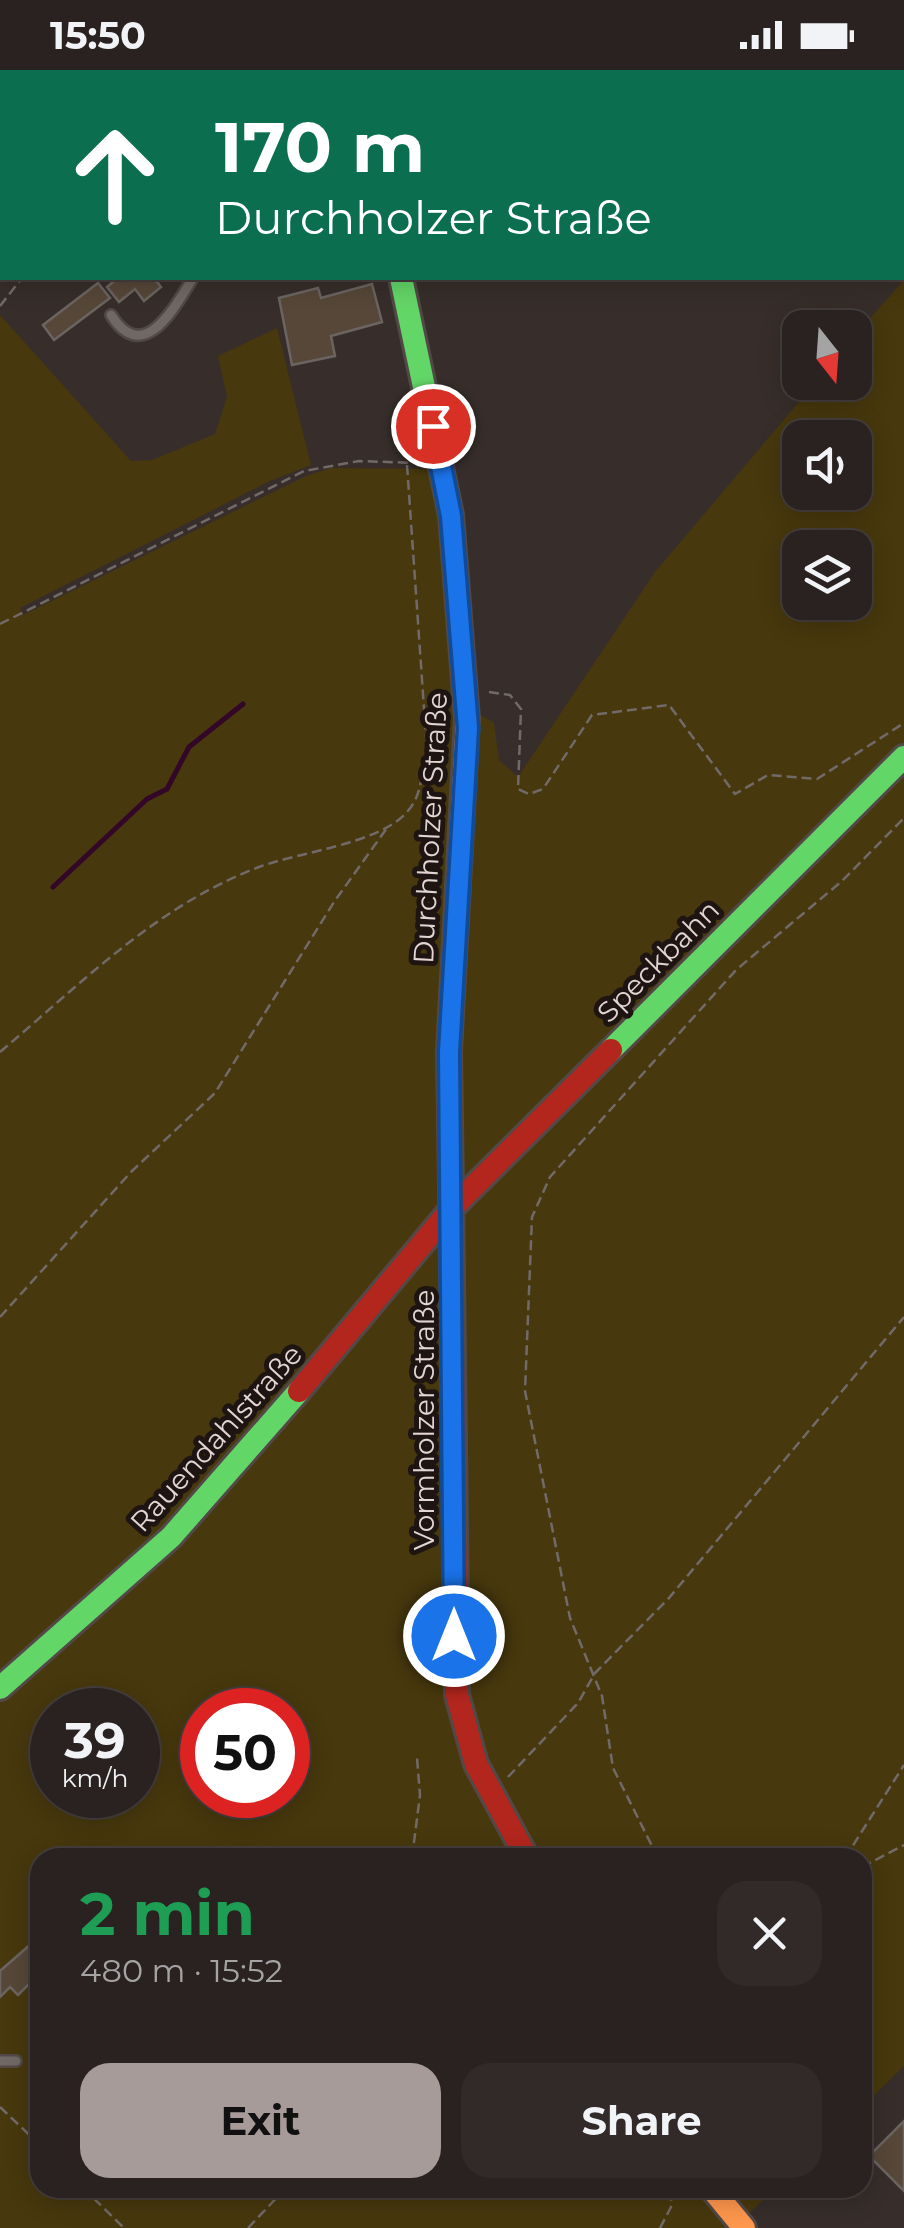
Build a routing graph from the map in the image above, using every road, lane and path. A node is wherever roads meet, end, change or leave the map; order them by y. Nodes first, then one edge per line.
1 (20, 280) edge
2 (192, 280) edge
3 (401, 280) edge
4 (0, 306) edge
5 (111, 316) dead end
6 (406, 463) junction
7 (441, 464) junction
8 (0, 624) edge
9 (467, 688) junction
10 (447, 720) dead end
11 (904, 723) edge
12 (427, 752) junction
13 (904, 758) edge
14 (904, 818) edge
15 (388, 827) junction
16 (0, 1052) edge
17 (454, 1206) junction
18 (0, 1318) edge
19 (904, 1318) edge
20 (595, 1673) junction
21 (0, 1688) edge
22 (416, 1758) dead end
23 (904, 1765) edge
24 (490, 1792) junction
25 (904, 1845) edge
26 (413, 1848) edge
27 (521, 1848) edge
28 (653, 1848) edge
29 (851, 1848) edge
30 (872, 1862) edge
31 (0, 2061) edge
32 (16, 2061) dead end
33 (0, 2107) edge
34 (30, 2136) edge
35 (93, 2198) edge
36 (276, 2198) edge
37 (672, 2198) edge
38 (719, 2198) edge
39 (124, 2228) edge
40 (248, 2228) edge
41 (660, 2228) edge
42 (744, 2228) edge

1 - 4 path
2 - 5 lane
3 - 7 main road, Durchholzer Straße
6 - 7 path
6 - 8 path
6 - 12 path
7 - 9 main road, Durchholzer Straße
9 - 11 path
9 - 17 main road, Durchholzer Straße
10 - 12 path
12 - 15 path
13 - 17 main road, Speckbahn
14 - 20 path
15 - 16 path
15 - 18 path
17 - 21 main road, Rauendahlstraße
17 - 24 main road, Vormholzer Straße
19 - 20 path
20 - 24 path
20 - 28 path
22 - 26 path
23 - 29 path
24 - 27 main road, Vormholzer Straße
25 - 30 path
31 - 32 lane
33 - 34 path
35 - 39 path
36 - 40 path
37 - 41 path
38 - 42 main road

